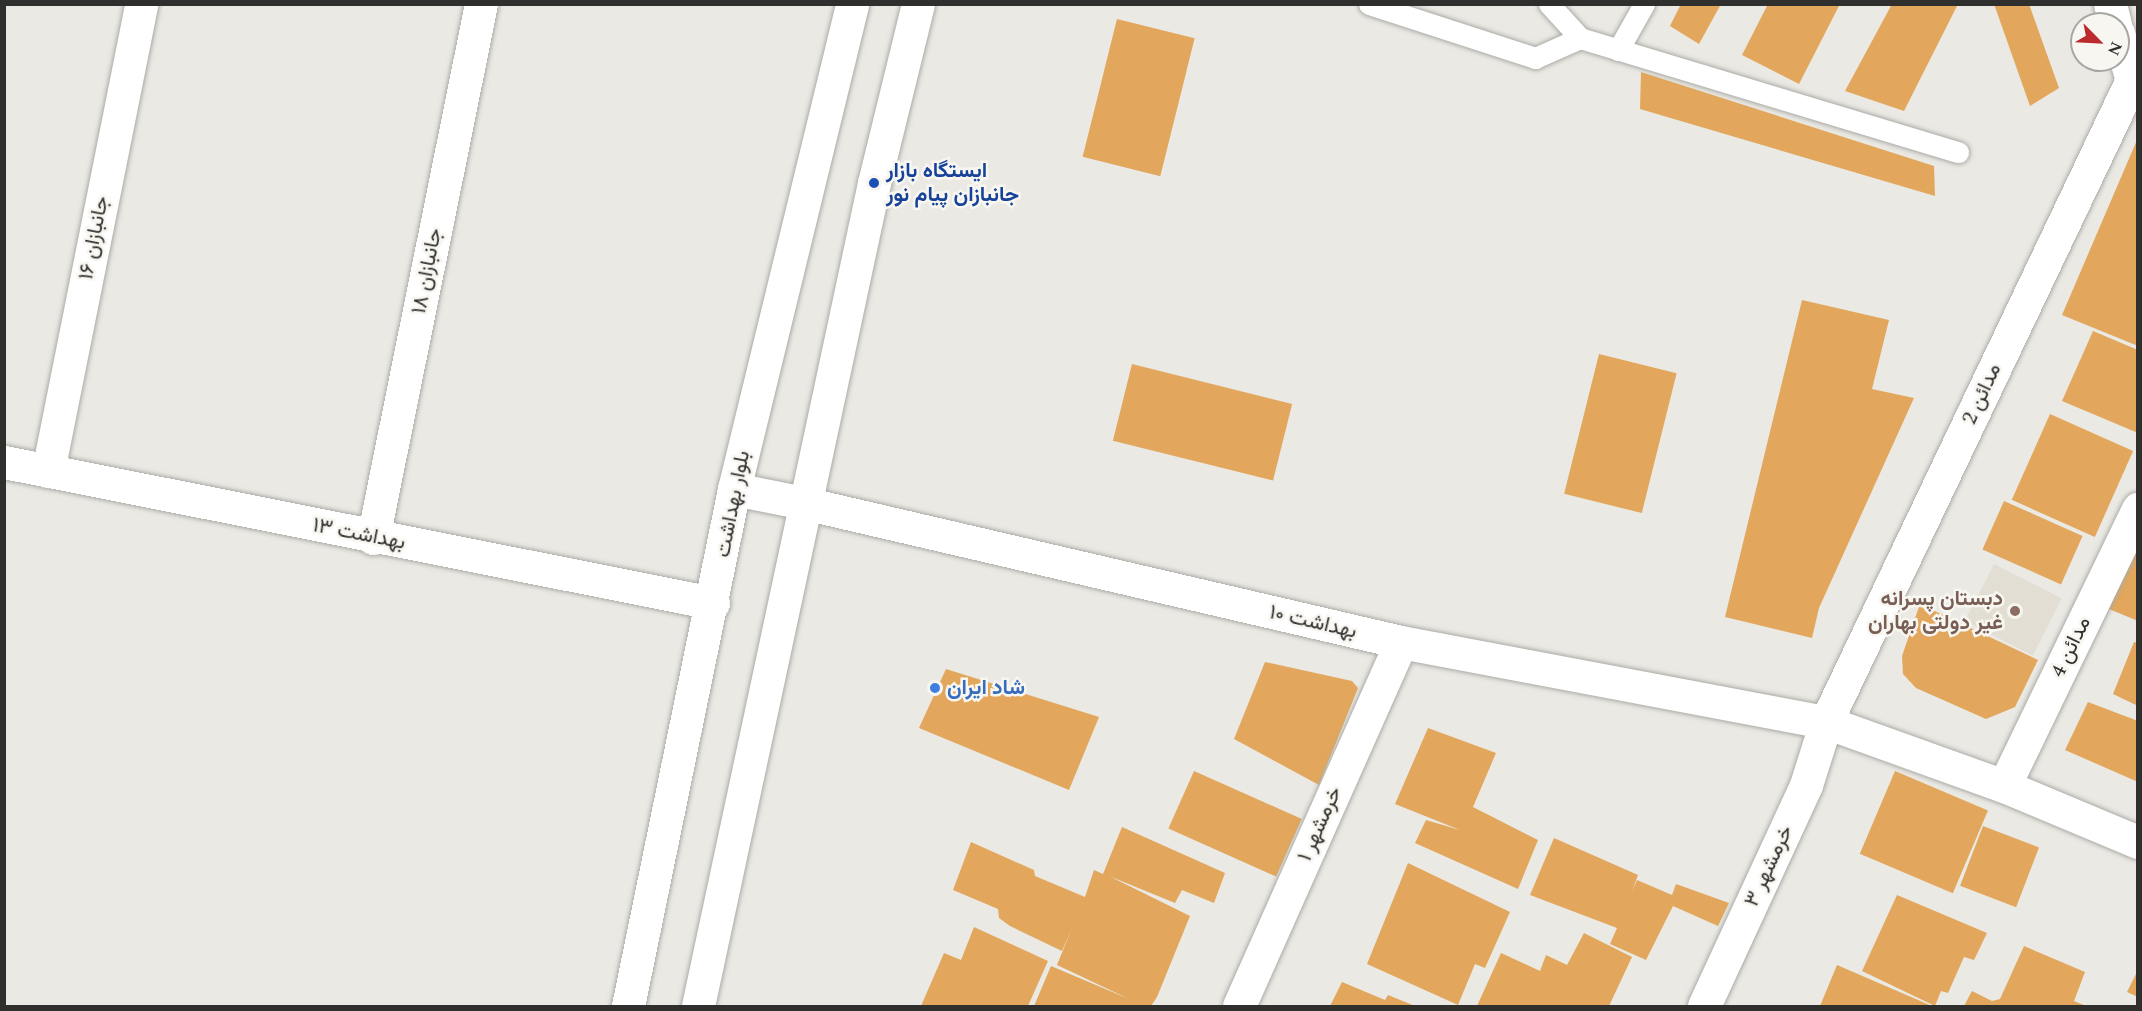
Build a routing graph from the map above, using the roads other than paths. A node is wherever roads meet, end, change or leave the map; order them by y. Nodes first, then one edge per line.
1 (141, 4) edge
2 (481, 4) edge
3 (852, 4) edge
4 (918, 4) edge
5 (1369, 4) edge
6 (1549, 4) edge
7 (1644, 4) edge
8 (1580, 38) junction
9 (1618, 50) junction
10 (2134, 74) edge
11 (1958, 152) dead end
12 (4, 462) edge
13 (48, 471) junction
14 (734, 489) junction
15 (804, 503) junction
16 (2138, 509) edge
17 (374, 538) junction
18 (713, 603) junction
19 (1401, 642) junction
20 (1827, 722) junction
21 (2004, 786) junction
22 (2138, 842) edge
23 (628, 1006) edge
24 (698, 1006) edge
25 (1239, 1006) edge
26 (1704, 1006) edge

1 - 13 street, جانبازان ۱۶
2 - 17 street, جانبازان ۱۸
3 - 14 street, بلوار بهداشت
4 - 15 street
5 - 8 lane
6 - 8 lane
7 - 9 lane
8 - 9 lane
9 - 11 lane
10 - 20 street, مدائن 2
12 - 13 street, بهداشت ۱۳
13 - 17 street, بهداشت ۱۳
14 - 15 street, بهداشت ۱۰
14 - 18 street, بلوار بهداشت
15 - 19 street, بهداشت ۱۰
15 - 24 street
16 - 21 street, مدائن 4
17 - 18 street, بهداشت ۱۳
18 - 23 street, بلوار بهداشت
19 - 20 street, بهداشت ۱۰
19 - 25 street, خرمشهر ۱
20 - 21 street, بهداشت ۱۰
20 - 26 street, خرمشهر ۳
21 - 22 street, بهداشت ۱۰

